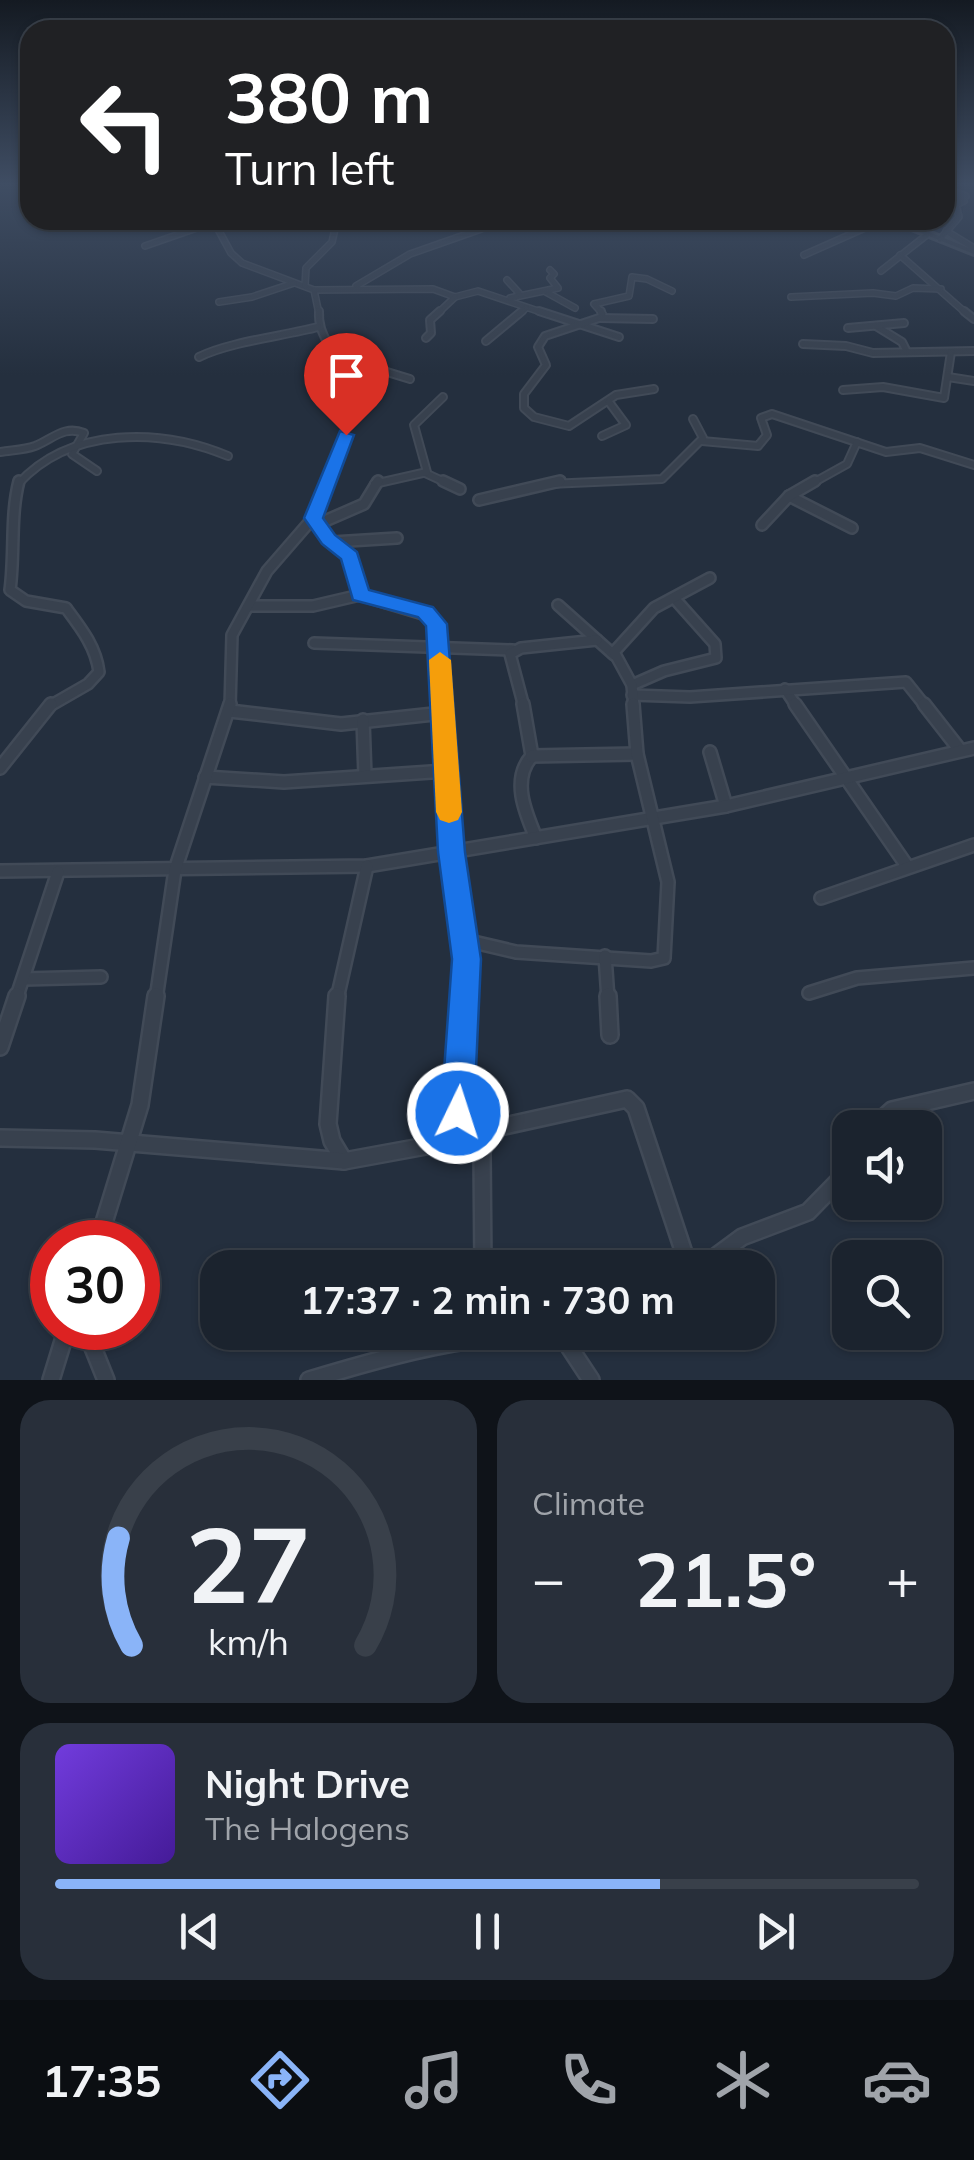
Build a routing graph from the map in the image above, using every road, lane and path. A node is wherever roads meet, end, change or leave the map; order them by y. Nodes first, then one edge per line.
1 (231, 246) edge
2 (329, 246) edge
3 (432, 246) edge
4 (823, 246) edge
5 (911, 246) edge
6 (804, 255) dead end
7 (900, 255) junction
8 (550, 270) dead end
9 (881, 271) dead end
10 (507, 280) dead end
11 (305, 286) junction
12 (356, 286) junction
13 (941, 289) junction
14 (672, 291) dead end
15 (546, 292) junction
16 (456, 297) junction
17 (504, 298) junction
18 (516, 298) junction
19 (791, 298) dead end
20 (218, 302) dead end
21 (526, 308) junction
22 (576, 308) dead end
23 (600, 318) junction
24 (653, 319) dead end
25 (974, 319) edge
26 (904, 322) dead end
27 (876, 326) junction
28 (318, 327) junction
29 (580, 327) junction
30 (848, 328) dead end
31 (619, 337) dead end
32 (426, 338) dead end
33 (486, 341) dead end
34 (804, 344) dead end
35 (974, 351) edge
36 (907, 352) junction
37 (951, 352) junction
38 (199, 357) dead end
39 (338, 370) junction
40 (948, 377) junction
41 (410, 379) dead end
42 (974, 382) edge
43 (654, 389) dead end
44 (843, 390) dead end
45 (444, 397) dead end
46 (609, 402) junction
47 (694, 419) dead end
48 (602, 436) dead end
49 (702, 440) junction
50 (857, 442) junction
51 (80, 444) junction
52 (0, 452) edge
53 (228, 456) dead end
54 (974, 465) edge
55 (98, 471) dead end
56 (425, 473) junction
57 (460, 489) dead end
58 (789, 496) junction
59 (479, 500) dead end
60 (316, 521) junction
61 (762, 525) dead end
62 (852, 528) dead end
63 (396, 538) dead end
64 (332, 542) junction
65 (710, 578) dead end
66 (360, 595) junction
67 (674, 598) junction
68 (558, 605) dead end
69 (249, 606) junction
70 (597, 640) junction
71 (314, 644) dead end
72 (439, 646) junction
73 (513, 650) junction
74 (614, 655) junction
75 (786, 689) junction
76 (632, 690) junction
77 (230, 711) junction
78 (443, 713) junction
79 (363, 720) junction
80 (967, 749) edge
81 (710, 752) dead end
82 (638, 754) junction
83 (532, 756) junction
84 (0, 768) edge
85 (446, 771) junction
86 (365, 776) junction
87 (206, 777) junction
88 (845, 781) junction
89 (726, 806) junction
90 (652, 819) junction
91 (536, 838) junction
92 (974, 845) edge
93 (453, 851) junction
94 (367, 866) junction
95 (908, 866) junction
96 (0, 870) edge
97 (175, 870) junction
98 (58, 872) junction
99 (821, 898) dead end
100 (464, 940) junction
101 (605, 956) junction
102 (974, 968) edge
103 (101, 977) dead end
104 (24, 978) junction
105 (809, 993) dead end
106 (610, 1035) dead end
107 (0, 1047) edge
108 (974, 1092) edge
109 (892, 1110) edge
110 (483, 1135) junction
111 (0, 1138) edge
112 (129, 1146) junction
113 (344, 1161) junction
114 (832, 1187) edge
115 (105, 1220) edge
116 (483, 1250) edge
117 (684, 1250) edge
118 (724, 1250) edge
119 (60, 1350) edge
120 (94, 1350) edge
121 (407, 1350) edge
122 (576, 1350) edge
123 (51, 1380) edge
124 (106, 1380) edge
125 (309, 1380) edge
126 (591, 1380) edge

1 - 11 street
2 - 11 street
3 - 12 street
4 - 6 street
5 - 7 street
7 - 9 street
7 - 13 street
8 - 15 street
10 - 18 street
11 - 12 street
11 - 20 street
11 - 28 street
12 - 16 street
13 - 19 street
13 - 25 street
14 - 23 street
15 - 18 street
15 - 22 street
16 - 17 street
16 - 32 street
17 - 18 street
17 - 21 street
21 - 29 street
21 - 33 street
23 - 24 street
23 - 29 street
26 - 27 street
27 - 30 street
27 - 36 street
28 - 38 street
28 - 39 street
29 - 31 street
29 - 46 street
34 - 36 street
35 - 37 street
36 - 37 street
37 - 40 street
39 - 41 street
39 - 60 street
40 - 42 street
40 - 44 street
43 - 46 street
45 - 56 street
46 - 48 street
47 - 49 street
49 - 50 street
49 - 59 street
50 - 54 street
50 - 58 street
51 - 52 street
51 - 53 street
51 - 55 street
51 - 84 street
56 - 57 street
56 - 60 street
58 - 61 street
58 - 62 street
60 - 64 street
60 - 69 street
63 - 64 street
64 - 66 street
65 - 67 street
66 - 69 street
66 - 72 street
67 - 74 street
67 - 76 street
68 - 70 street
69 - 77 street
70 - 73 street
70 - 74 street
71 - 72 street
72 - 73 street
72 - 78 street
73 - 83 street
74 - 76 street
75 - 76 street
75 - 80 street
75 - 88 street
76 - 82 street
77 - 79 street
77 - 87 street
78 - 79 street
78 - 85 street
79 - 86 street
80 - 88 street
81 - 89 street
82 - 83 street
82 - 90 street
83 - 91 street
85 - 86 street
85 - 93 street
86 - 87 street
87 - 97 street
88 - 89 street
88 - 95 street
89 - 90 street
90 - 91 street
90 - 101 street
91 - 93 street
92 - 95 street
93 - 94 street
93 - 100 street
94 - 97 street
94 - 113 street
95 - 99 street
96 - 98 street
97 - 98 street
97 - 112 street
98 - 104 street
100 - 101 street
100 - 110 street
101 - 106 street
102 - 105 street
103 - 104 street
104 - 107 street
108 - 109 street
110 - 113 street
110 - 116 street
110 - 117 street
111 - 112 street
112 - 113 street
112 - 115 street
114 - 118 street
119 - 123 street
120 - 124 street
121 - 125 street
122 - 126 street

